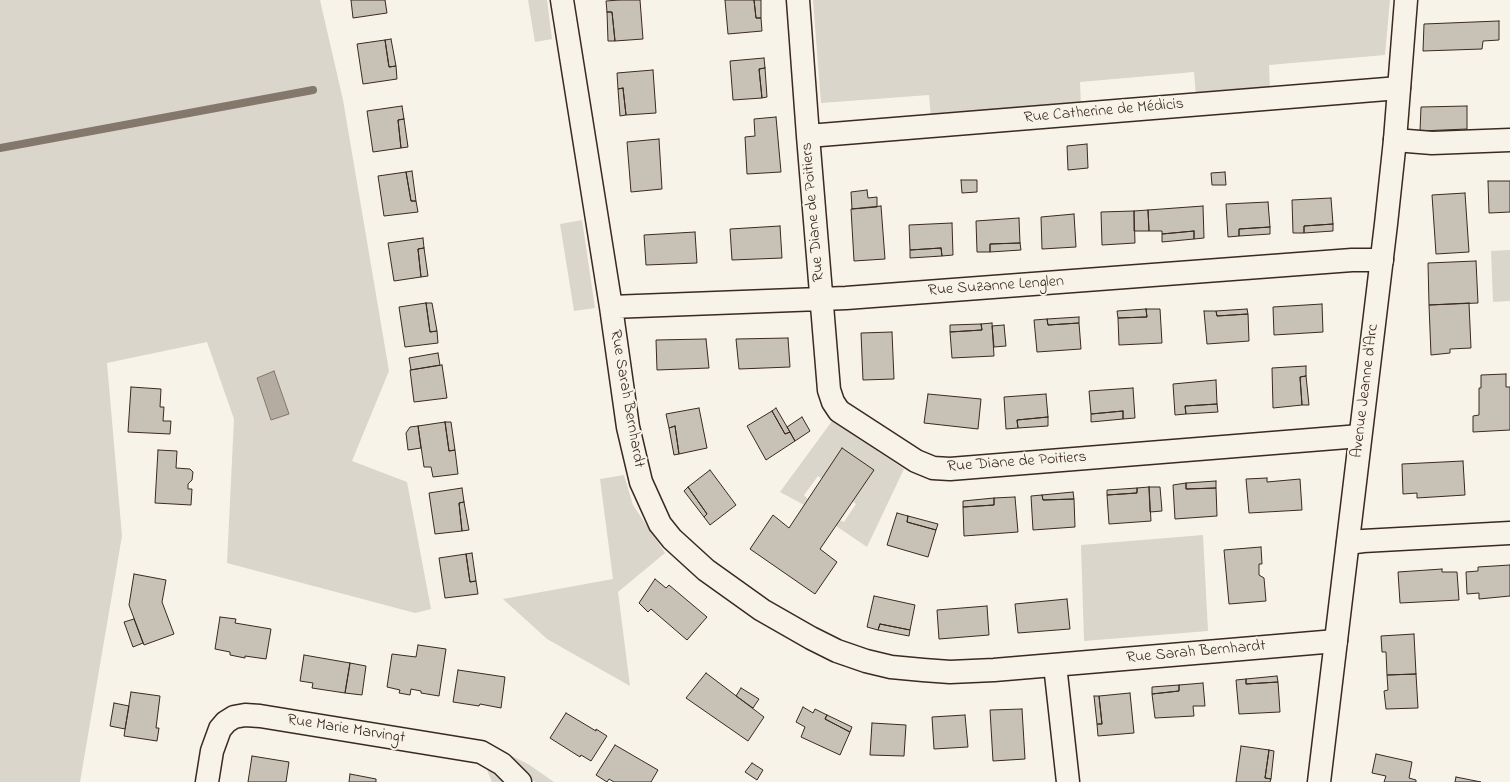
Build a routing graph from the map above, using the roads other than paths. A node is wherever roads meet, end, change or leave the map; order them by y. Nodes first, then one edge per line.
1 (562, 0) edge
2 (798, 0) edge
3 (1406, 0) edge
4 (1399, 88) junction
5 (808, 136) junction
6 (1395, 140) junction
7 (1510, 140) edge
8 (1382, 260) junction
9 (821, 299) junction
10 (611, 307) junction
11 (1360, 436) junction
12 (1510, 533) edge
13 (1348, 543) junction
14 (1336, 641) junction
15 (1056, 665) junction
16 (207, 782) edge
17 (520, 782) edge
18 (1068, 782) edge
19 (1319, 782) edge

1 - 10 street, Rue Sarah Bernhardt
2 - 5 street, Rue Diane de Poitiers
3 - 4 street, Avenue Jeanne d'Arc
4 - 5 street, Rue Catherine de Médicis
4 - 6 street, Avenue Jeanne d'Arc
5 - 9 street, Rue Diane de Poitiers
6 - 7 street
6 - 8 street, Avenue Jeanne d'Arc
8 - 9 street, Rue Suzanne Lenglen
8 - 11 street, Avenue Jeanne d'Arc
9 - 10 street, Rue Suzanne Lenglen
9 - 11 street, Rue Diane de Poitiers
10 - 15 street, Rue Sarah Bernhardt
11 - 13 street, Avenue Jeanne d'Arc
12 - 13 street
13 - 14 street, Avenue Jeanne d'Arc
14 - 15 street, Rue Sarah Bernhardt
14 - 19 street, Avenue Jeanne d'Arc
15 - 18 street
16 - 17 street, Rue Marie Marvingt

